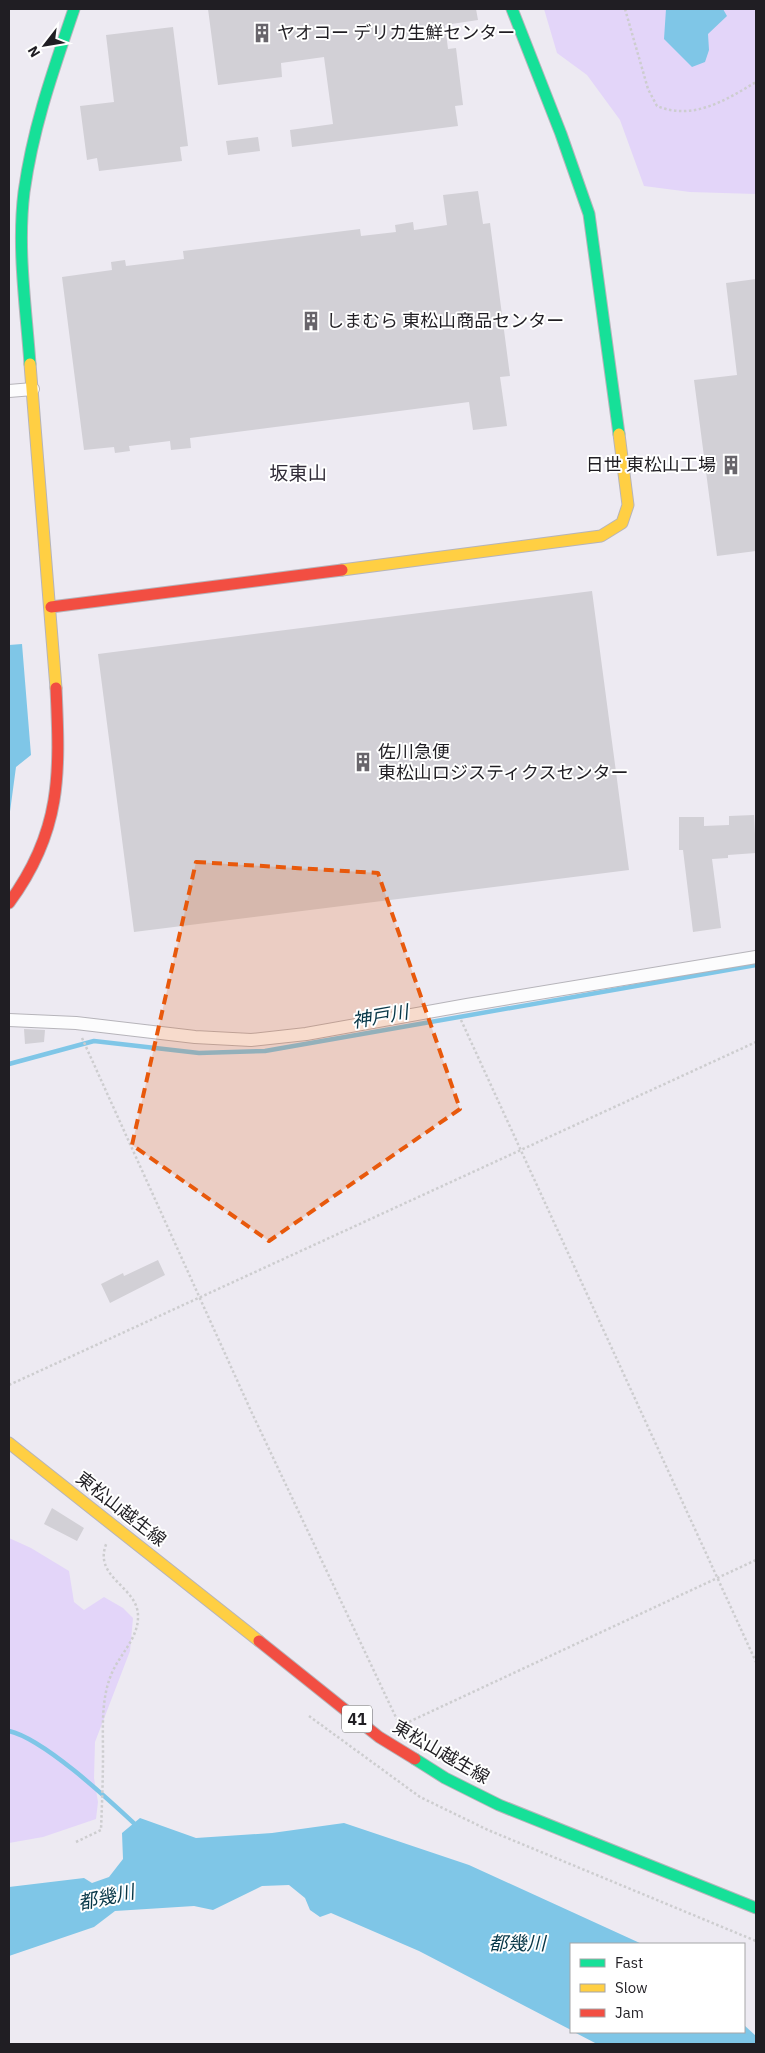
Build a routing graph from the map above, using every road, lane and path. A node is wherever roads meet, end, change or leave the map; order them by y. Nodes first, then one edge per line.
1 (74, 9) edge
2 (512, 9) edge
3 (625, 9) edge
4 (756, 82) edge
5 (33, 388) junction
6 (9, 390) edge
7 (51, 607) junction
8 (9, 903) edge
9 (756, 957) edge
10 (455, 1007) junction
11 (9, 1020) edge
12 (76, 1023) junction
13 (756, 1042) edge
14 (520, 1150) junction
15 (198, 1296) junction
16 (9, 1385) edge
17 (9, 1443) edge
18 (114, 1526) junction
19 (756, 1560) edge
20 (718, 1578) junction
21 (756, 1662) edge
22 (309, 1716) dead end
23 (400, 1726) junction
24 (379, 1737) junction
25 (76, 1842) dead end
26 (756, 1908) edge
27 (756, 1941) edge

1 - 5 street
2 - 7 street
3 - 4 path
5 - 6 street
5 - 7 street
7 - 8 street
9 - 10 street
10 - 12 street
10 - 14 path
11 - 12 street
12 - 15 path
13 - 14 path
14 - 15 path
14 - 20 path
15 - 16 path
15 - 23 path
17 - 18 street, 東松山越生線 / 41
18 - 24 street, 東松山越生線 / 41
18 - 25 path
19 - 20 path
20 - 21 path
20 - 23 path
22 - 27 path
23 - 24 path
24 - 26 street, 東松山越生線 / 41

